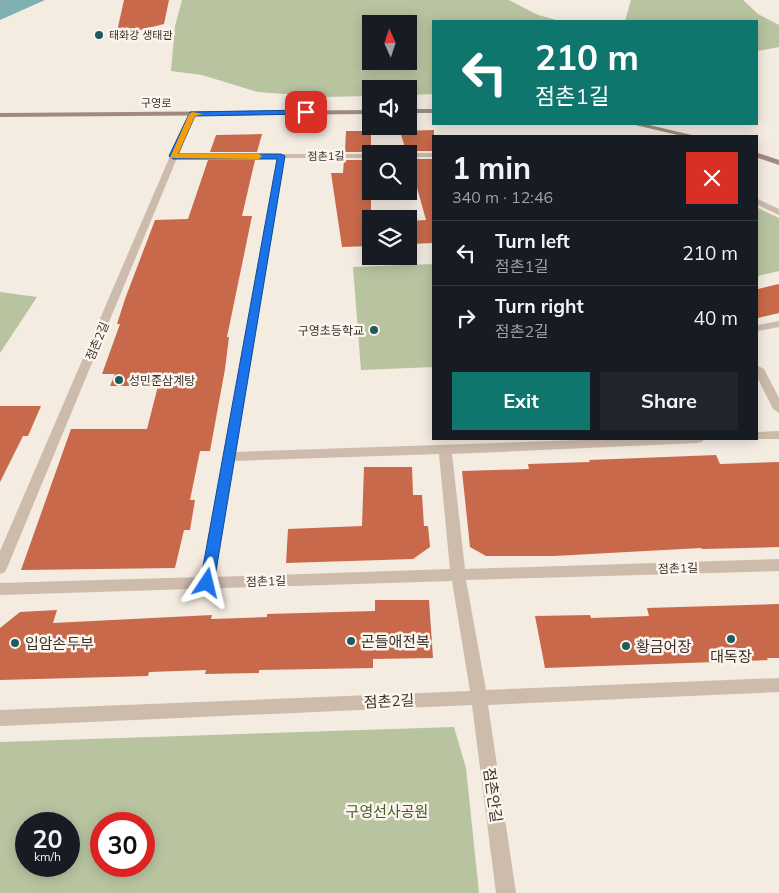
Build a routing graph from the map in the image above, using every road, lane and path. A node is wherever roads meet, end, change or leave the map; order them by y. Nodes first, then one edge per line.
1 (417, 111) edge
2 (432, 111) edge
3 (362, 112) edge
4 (192, 114) junction
5 (0, 115) edge
6 (640, 125) edge
7 (687, 135) edge
8 (417, 155) edge
9 (432, 155) edge
10 (758, 155) edge
11 (173, 156) junction
12 (281, 156) junction
13 (362, 156) edge
14 (779, 163) edge
15 (758, 202) edge
16 (779, 212) edge
17 (779, 324) edge
18 (758, 328) edge
19 (758, 369) edge
20 (779, 410) edge
21 (779, 435) edge
22 (758, 436) edge
23 (675, 440) edge
24 (445, 450) junction
25 (230, 457) junction
26 (779, 565) edge
27 (0, 568) edge
28 (458, 574) junction
29 (207, 583) junction
30 (0, 589) edge
31 (779, 685) edge
32 (479, 697) junction
33 (0, 718) edge
34 (506, 893) edge

1 - 2 main road
3 - 4 main road, 구영로
4 - 5 main road, 구영로
4 - 11 street, 점촌2길
6 - 7 main road
8 - 9 street
10 - 14 main road
11 - 12 street, 점촌1길
11 - 27 street, 점촌2길
12 - 13 street, 점촌1길
12 - 25 street
15 - 16 street
17 - 18 street
19 - 20 street
21 - 22 street
23 - 24 street
24 - 25 street
24 - 28 street
25 - 29 street
26 - 28 street, 점촌1길
28 - 29 street, 점촌1길
28 - 32 street, 점촌안길
29 - 30 street, 점촌1길
31 - 32 street, 점촌2길
32 - 33 street, 점촌2길
32 - 34 street, 점촌안길

